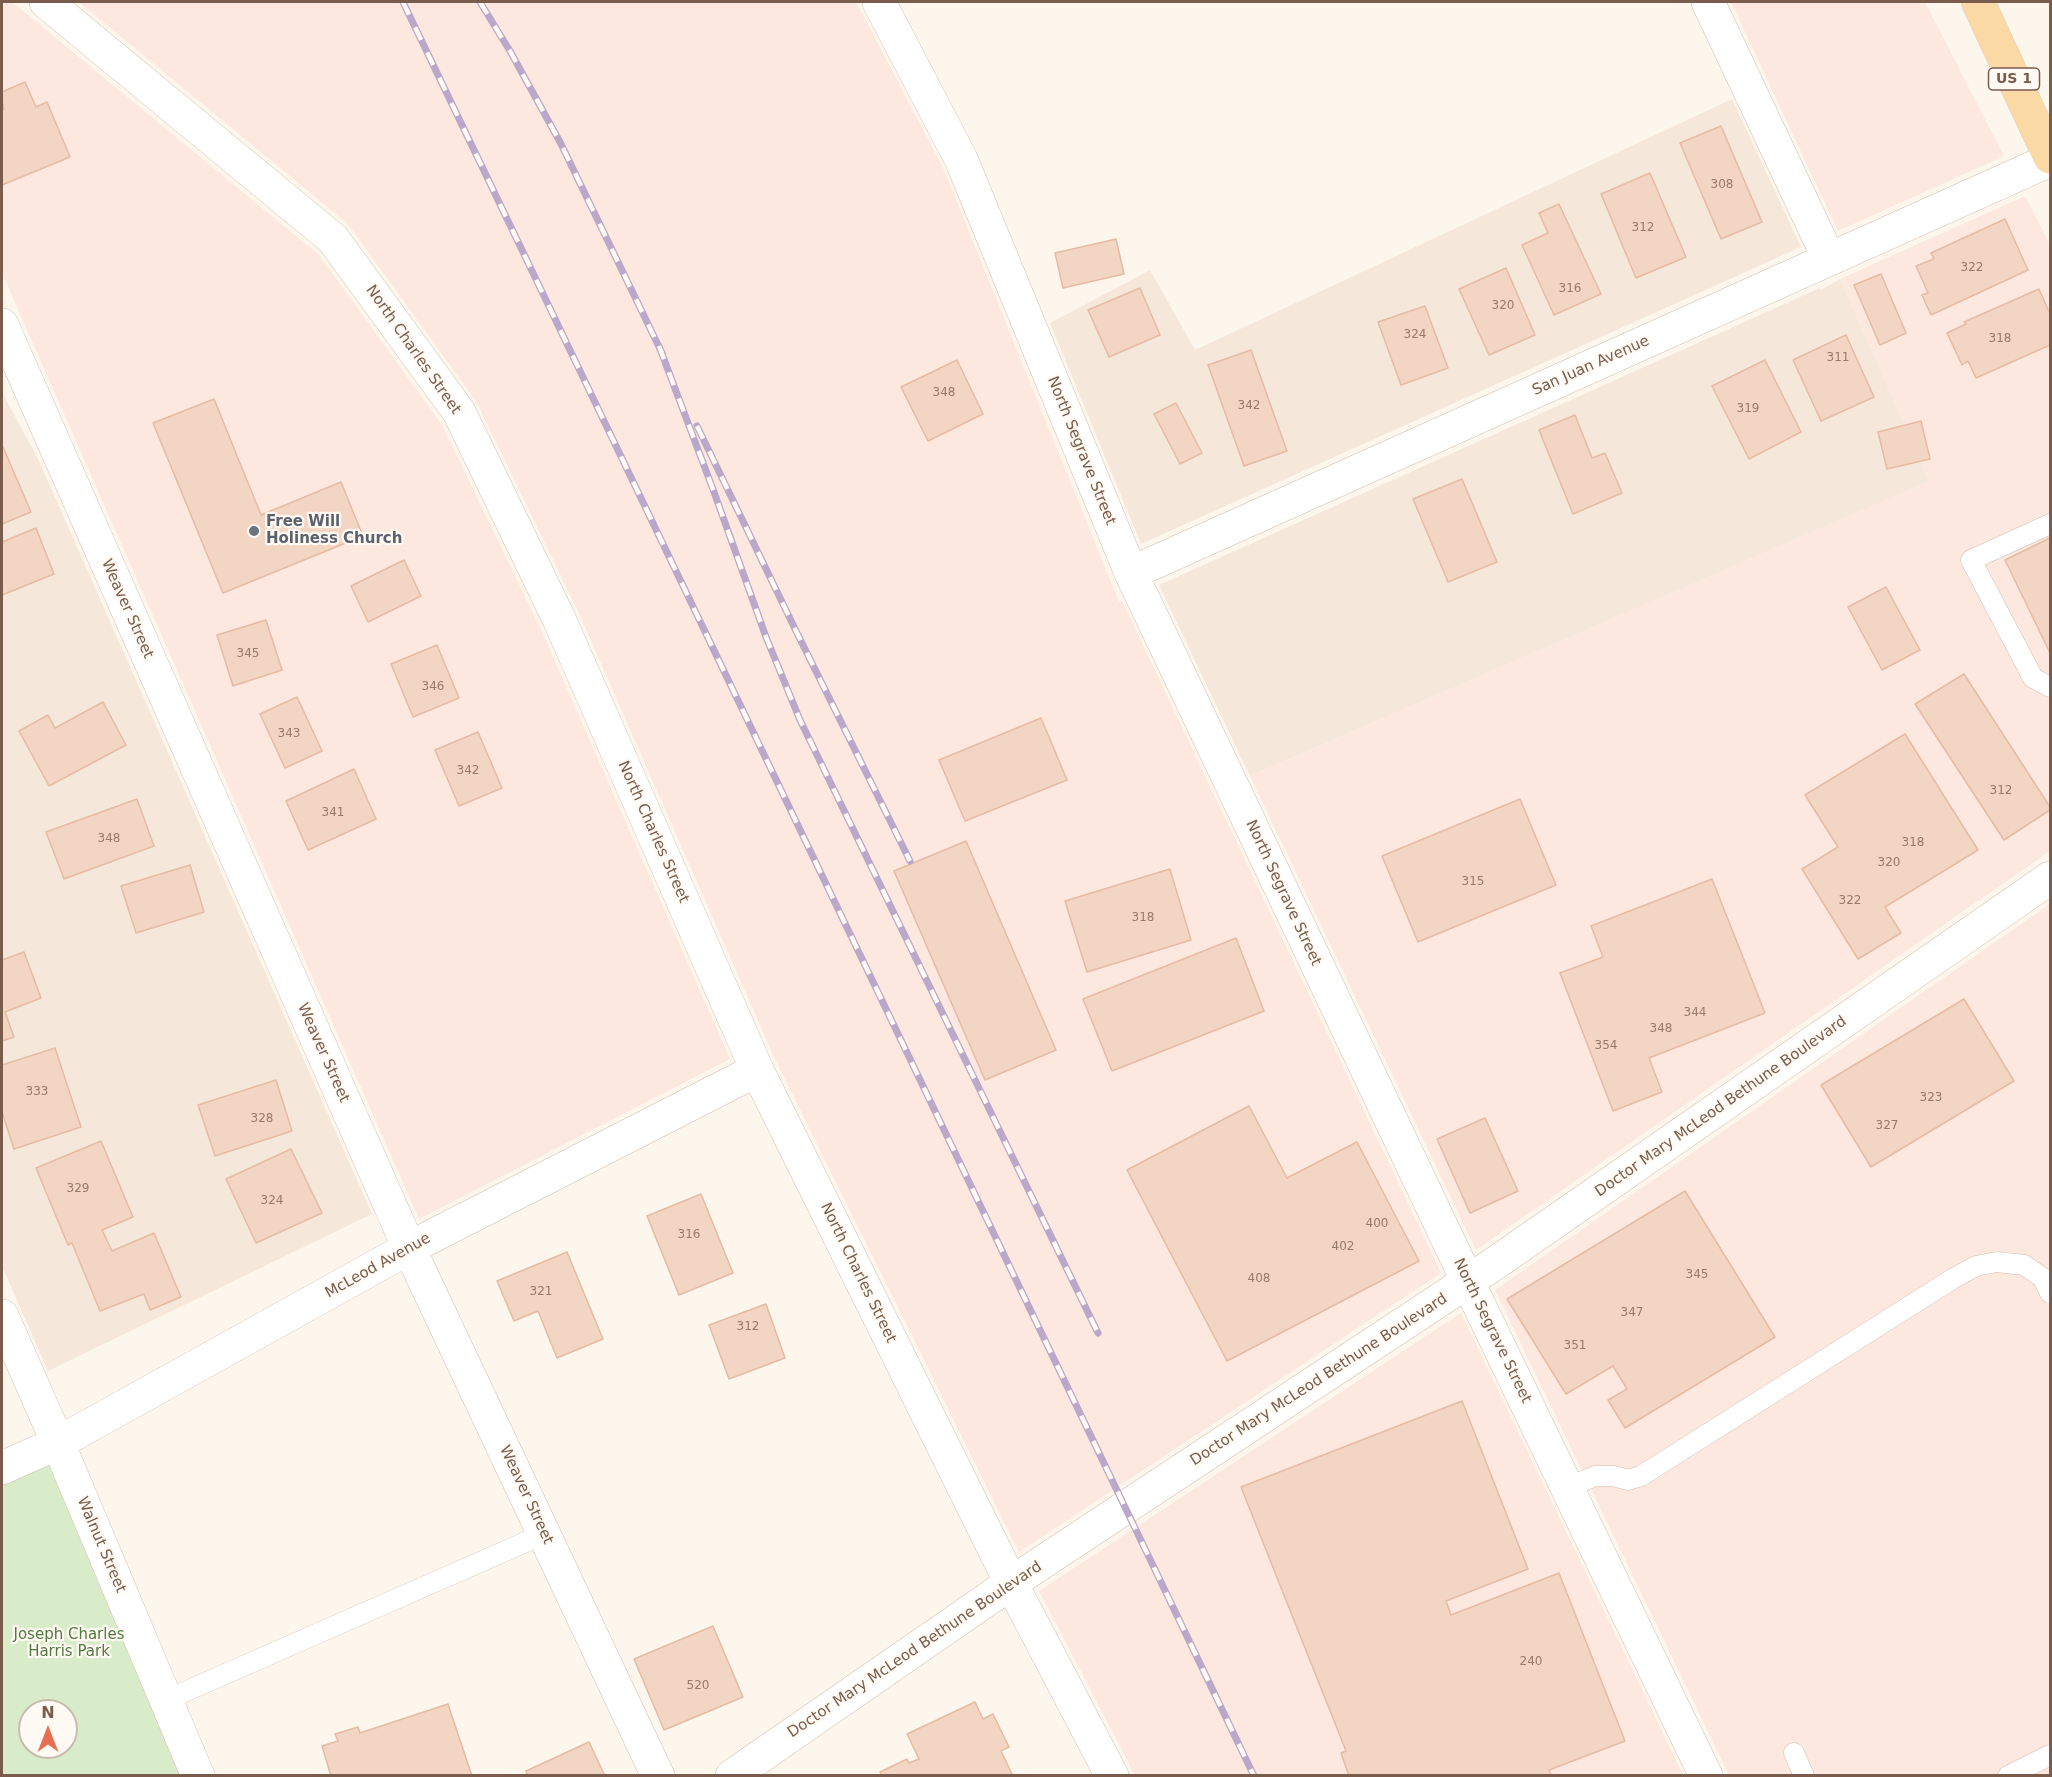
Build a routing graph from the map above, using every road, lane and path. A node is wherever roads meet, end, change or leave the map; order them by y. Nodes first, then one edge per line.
1 (46, 2) edge
2 (879, 2) edge
3 (1708, 2) edge
4 (1978, 2) edge
5 (2050, 158) edge
6 (1829, 259) junction
7 (2, 325) edge
8 (2050, 524) edge
9 (1131, 573) junction
10 (2050, 687) edge
11 (2050, 878) edge
12 (757, 1070) junction
13 (410, 1248) junction
14 (1468, 1282) junction
15 (2050, 1293) edge
16 (2, 1316) edge
17 (58, 1443) junction
18 (2, 1468) edge
19 (1567, 1488) junction
20 (544, 1534) junction
21 (1011, 1583) junction
22 (166, 1700) junction
23 (1794, 1753) dead end
24 (2050, 1755) edge
25 (738, 1774) edge
26 (198, 1776) edge
27 (658, 1776) edge
28 (1112, 1776) edge
29 (1706, 1776) edge
30 (1804, 1776) edge
31 (2008, 1776) edge

1 - 12 street, North Charles Street
2 - 9 street, North Segrave Street
3 - 6 street
4 - 5 main road, US 1
5 - 6 street, San Juan Avenue
6 - 9 street, San Juan Avenue
7 - 13 street, Weaver Street
8 - 10 lane
9 - 14 street, North Segrave Street
11 - 14 street, Doctor Mary McLeod Bethune Boulevard
12 - 13 street, McLeod Avenue
12 - 21 street, North Charles Street
13 - 17 street, McLeod Avenue
13 - 20 street, Weaver Street
14 - 19 street, North Segrave Street
14 - 21 street, Doctor Mary McLeod Bethune Boulevard
15 - 19 lane
16 - 17 street, Walnut Street
17 - 18 street, McLeod Avenue
17 - 22 street, Walnut Street
19 - 29 street, North Segrave Street
20 - 22 lane
20 - 27 street, Weaver Street
21 - 25 street, Doctor Mary McLeod Bethune Boulevard
21 - 28 street, North Charles Street
22 - 26 street, Walnut Street
23 - 30 lane
24 - 31 lane

